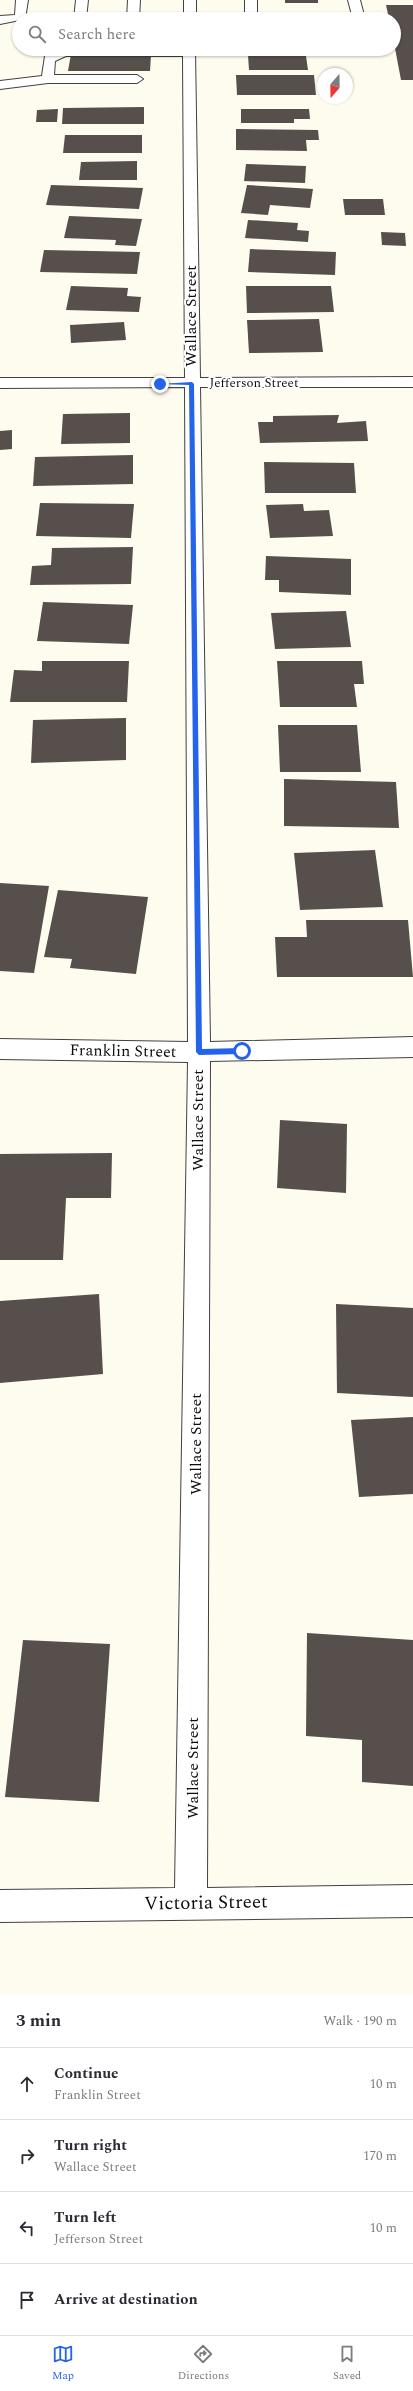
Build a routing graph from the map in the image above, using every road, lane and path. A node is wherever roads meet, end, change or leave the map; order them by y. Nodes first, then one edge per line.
1 (22, 0) edge
2 (82, 0) edge
3 (134, 0) edge
4 (190, 0) edge
5 (251, 0) edge
6 (354, 0) edge
7 (21, 12) edge
8 (81, 12) edge
9 (133, 12) edge
10 (190, 12) edge
11 (251, 12) edge
12 (357, 12) edge
13 (12, 19) edge
14 (0, 20) edge
15 (55, 56) edge
16 (190, 56) edge
17 (137, 79) dead end
18 (48, 80) junction
19 (0, 85) edge
20 (413, 382) edge
21 (0, 383) edge
22 (192, 384) junction
23 (413, 1047) edge
24 (0, 1049) edge
25 (199, 1052) junction
26 (413, 1901) edge
27 (191, 1902) junction
28 (0, 1906) edge

1 - 7 street
2 - 8 street
3 - 9 street
4 - 10 street
5 - 11 street
6 - 12 street
13 - 14 street
15 - 18 street
16 - 22 street, Wallace Street
17 - 18 street
18 - 19 street
20 - 22 street, Jefferson Street
21 - 22 street, Jefferson Street
22 - 25 street, Wallace Street
23 - 25 street, Franklin Street
24 - 25 street, Franklin Street
25 - 27 street, Wallace Street
26 - 27 street, Victoria Street
27 - 28 street, Victoria Street

